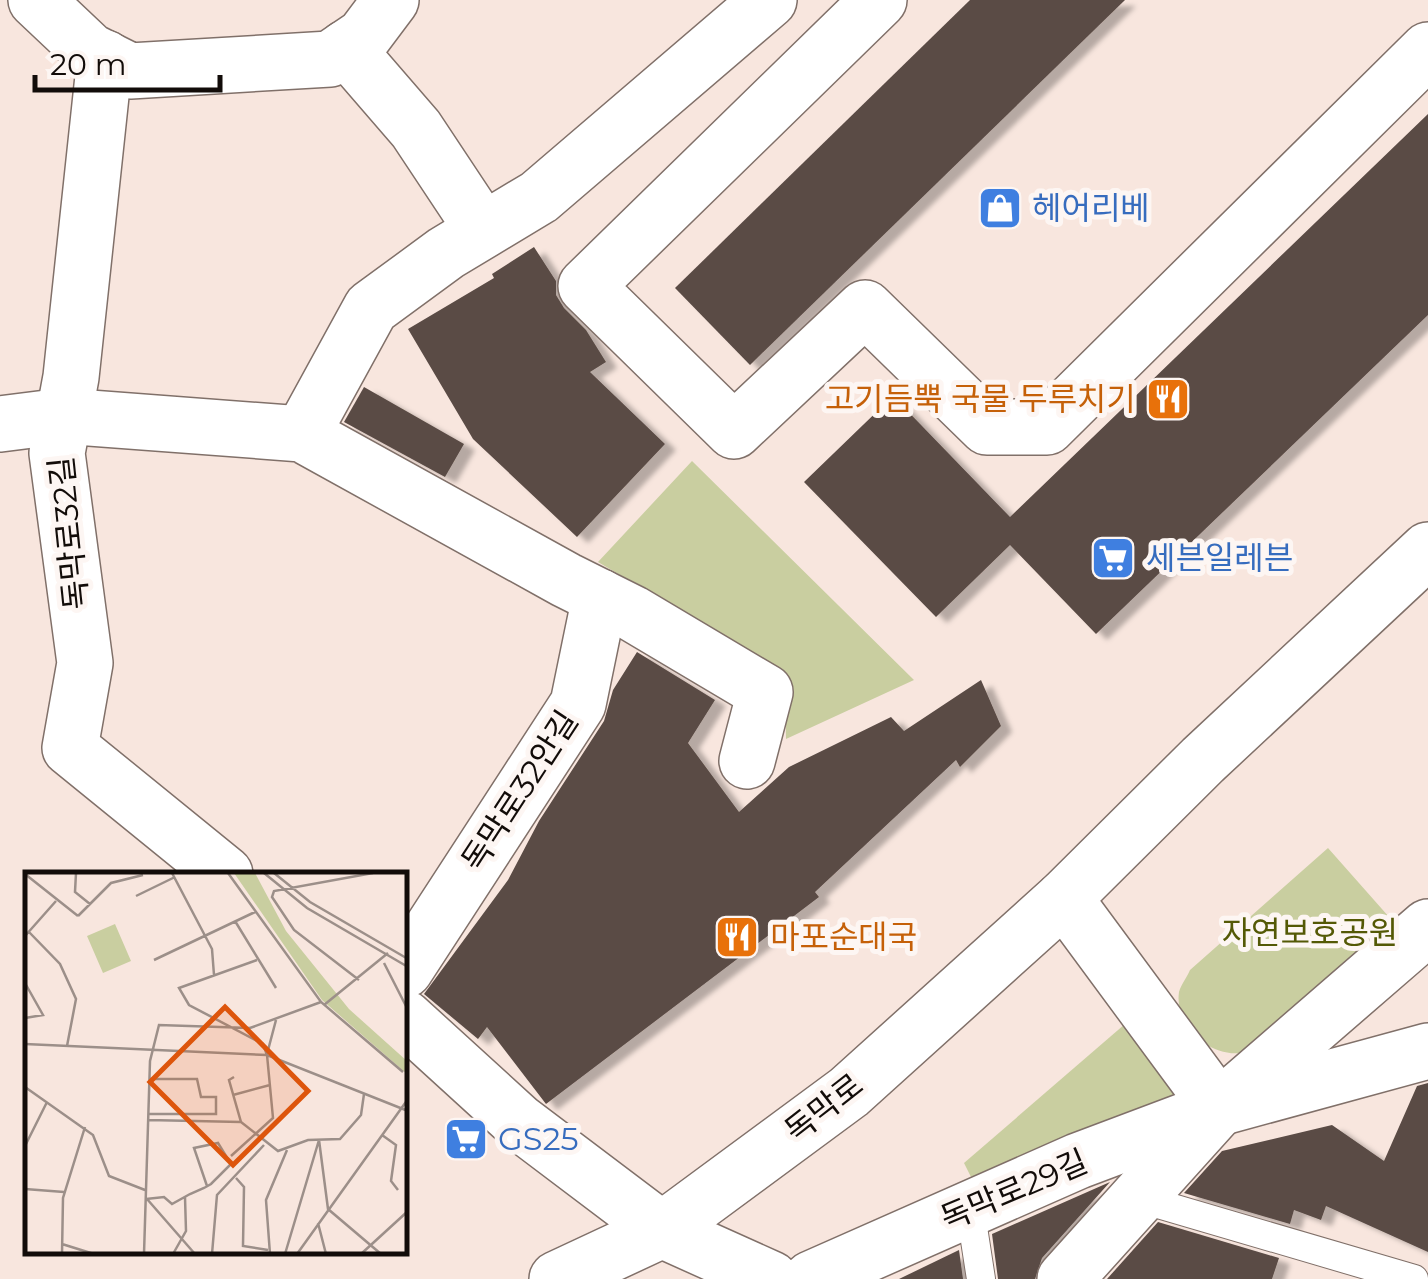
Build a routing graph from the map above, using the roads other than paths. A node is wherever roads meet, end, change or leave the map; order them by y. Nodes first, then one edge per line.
1 (36, 0) edge
2 (391, 0) edge
3 (769, 0) edge
4 (879, 0) edge
5 (346, 48) junction
6 (1428, 50) edge
7 (105, 58) junction
8 (483, 230) junction
9 (64, 416) junction
10 (0, 424) edge
11 (302, 434) junction
12 (1428, 550) edge
13 (600, 597) junction
14 (747, 761) dead end
15 (223, 872) edge
16 (1064, 898) junction
17 (1428, 927) edge
18 (408, 965) edge
19 (408, 1021) edge
20 (1428, 1051) edge
21 (1220, 1108) junction
22 (1138, 1198) junction
23 (970, 1208) junction
24 (670, 1255) edge
25 (557, 1279) edge
26 (770, 1279) edge
27 (811, 1279) edge
28 (981, 1279) edge
29 (1065, 1279) edge
30 (1414, 1279) edge

1 - 7 street
2 - 5 street
3 - 8 street
4 - 6 street
5 - 7 street
5 - 8 street
7 - 9 street, 독막로32길
8 - 11 street
9 - 10 street
9 - 11 street
9 - 15 street, 독막로32길
11 - 13 street
12 - 16 street, 독막로
13 - 14 street
13 - 18 street, 독막로32안길
16 - 21 street
16 - 24 street, 독막로
17 - 21 street, 독막로29길
19 - 24 street
20 - 21 street, 독막로29길
21 - 22 street
21 - 23 street, 독막로29길
22 - 29 street
22 - 30 lane
23 - 27 street, 독막로29길
23 - 28 lane
24 - 25 street, 독막로
24 - 26 street

